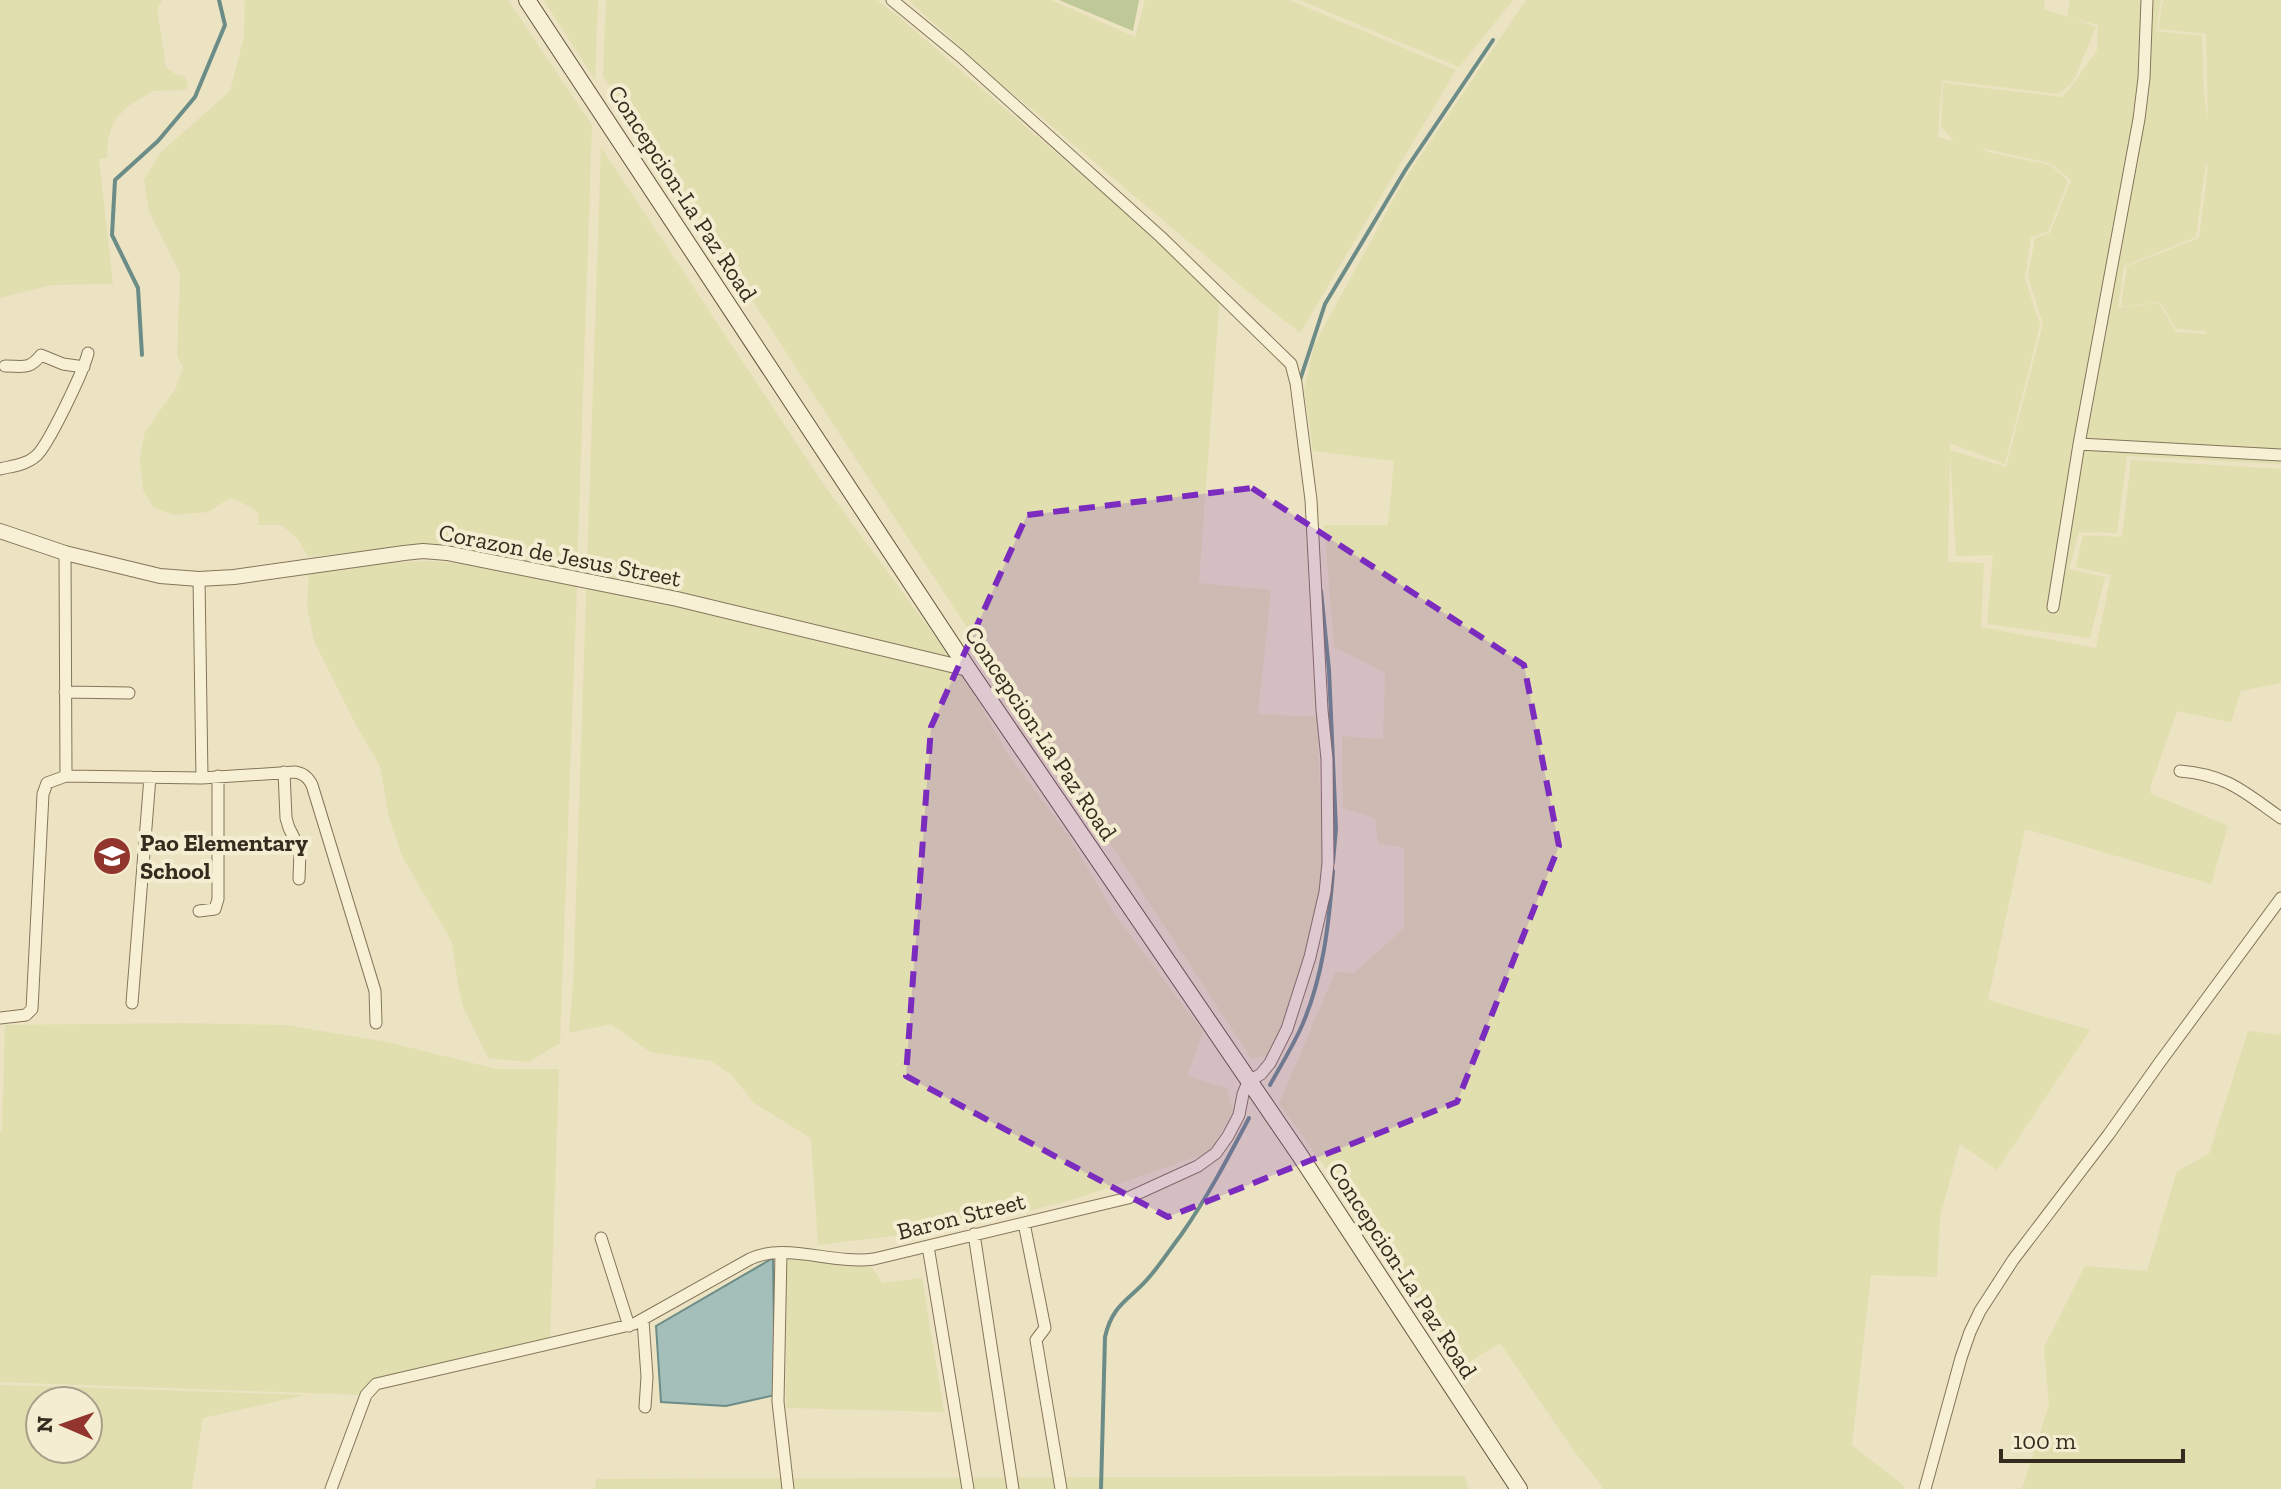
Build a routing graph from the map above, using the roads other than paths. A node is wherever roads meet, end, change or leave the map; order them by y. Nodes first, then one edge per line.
1 (527, 0) edge
2 (892, 0) edge
3 (2147, 0) edge
4 (88, 353) dead end
5 (5, 366) dead end
6 (84, 367) junction
7 (2079, 444) junction
8 (2281, 455) edge
9 (0, 469) edge
10 (0, 531) edge
11 (65, 553) junction
12 (199, 579) junction
13 (2053, 607) dead end
14 (968, 669) junction
15 (65, 692) junction
16 (129, 693) dead end
17 (2180, 771) dead end
18 (284, 772) junction
19 (66, 776) junction
20 (218, 776) junction
21 (150, 777) junction
22 (202, 778) junction
23 (2281, 818) edge
24 (299, 879) dead end
25 (2281, 898) edge
26 (199, 911) dead end
27 (132, 1003) dead end
28 (0, 1018) edge
29 (376, 1023) dead end
30 (1248, 1082) junction
31 (1024, 1223) junction
32 (974, 1234) junction
33 (601, 1238) dead end
34 (928, 1246) junction
35 (781, 1253) junction
36 (643, 1320) junction
37 (629, 1326) junction
38 (645, 1407) dead end
39 (331, 1489) edge
40 (788, 1489) edge
41 (968, 1489) edge
42 (1013, 1489) edge
43 (1061, 1489) edge
44 (1519, 1489) edge
45 (1925, 1489) edge

1 - 14 main road, Concepcion-La Paz Road
2 - 30 street
3 - 7 street
4 - 6 street
5 - 6 street
6 - 9 street
7 - 8 street
7 - 13 street
10 - 11 street, Corazon de Jesus Street
11 - 12 street, Corazon de Jesus Street
11 - 15 street
12 - 14 street, Corazon de Jesus Street
12 - 22 street
14 - 30 main road, Concepcion-La Paz Road
15 - 16 street
15 - 19 street
17 - 23 street
18 - 20 street
18 - 24 street
18 - 29 street
19 - 21 street
19 - 28 street
20 - 22 street
20 - 26 street
21 - 22 street
21 - 27 street
25 - 45 street
30 - 31 street, Baron Street
30 - 44 main road, Concepcion-La Paz Road
31 - 32 street, Baron Street
31 - 43 street
32 - 34 street, Baron Street
32 - 42 street
33 - 37 street
34 - 35 street, Baron Street
34 - 41 street
35 - 36 street, Baron Street
35 - 40 street
36 - 37 street, Baron Street
36 - 38 street
37 - 39 street, Baron Street

